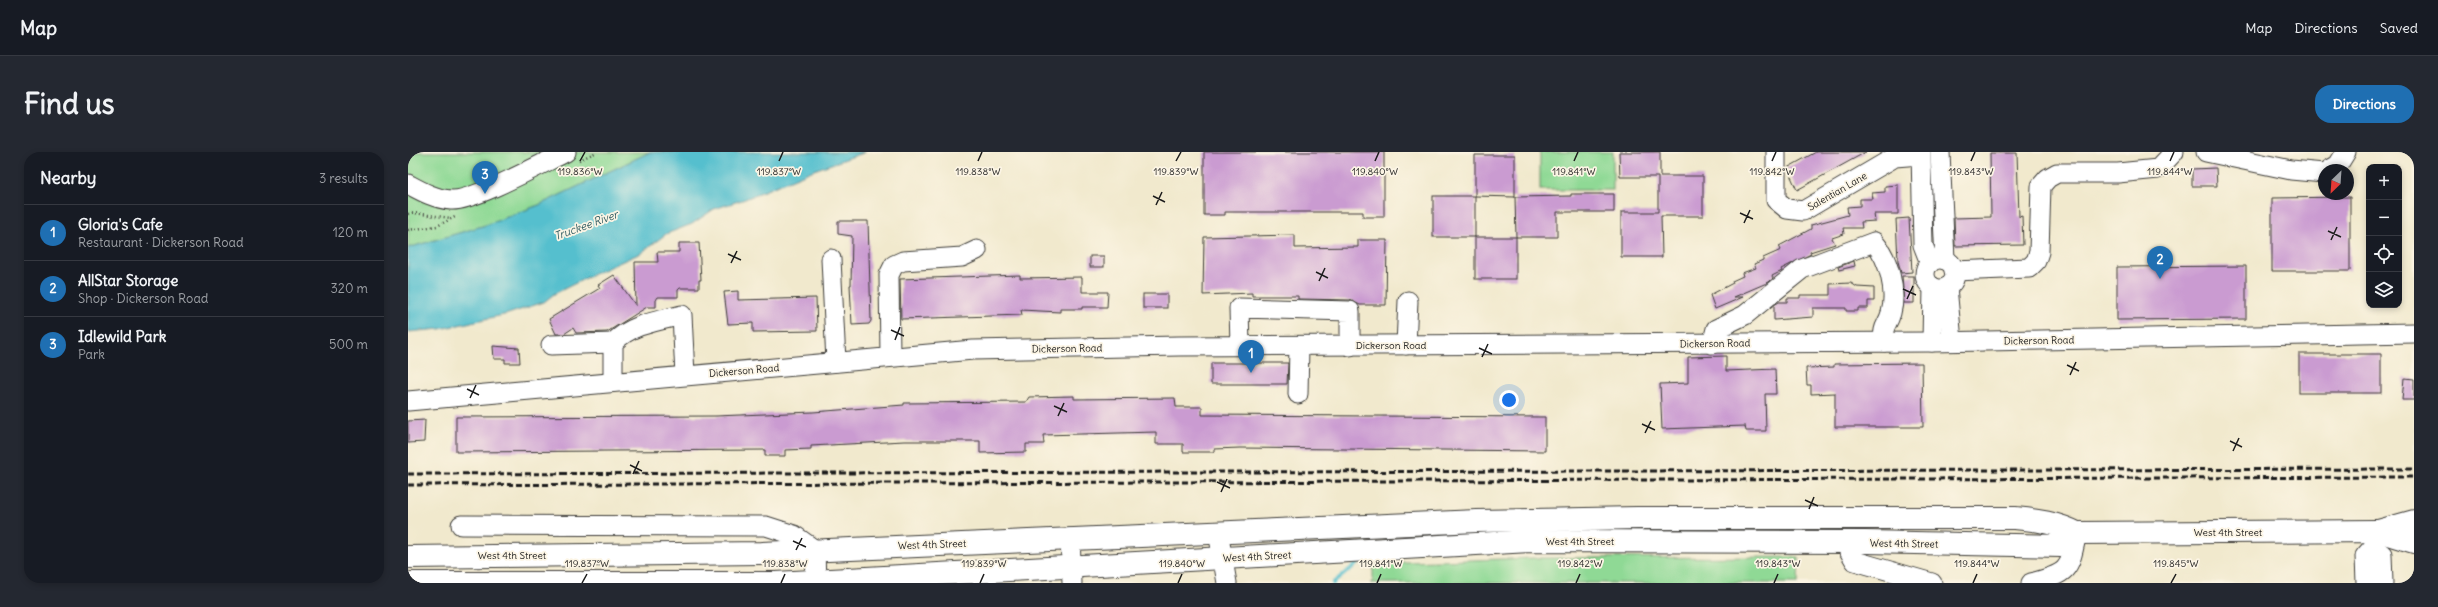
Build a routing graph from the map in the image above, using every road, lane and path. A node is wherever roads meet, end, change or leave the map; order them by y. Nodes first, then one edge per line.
1 (566, 152) edge
2 (1776, 152) edge
3 (1940, 152) edge
4 (2174, 152) edge
5 (2206, 152) edge
6 (2346, 152) edge
7 (1921, 154) edge
8 (2339, 164) edge
9 (2318, 172) edge
10 (408, 184) edge
11 (450, 209) junction
12 (408, 214) edge
13 (977, 250) dead end
14 (831, 259) dead end
15 (1942, 274) junction
16 (1408, 301) dead end
17 (2414, 333) edge
18 (1952, 341) junction
19 (1884, 342) junction
20 (1932, 342) junction
21 (613, 343) junction
22 (1712, 344) junction
23 (551, 345) dead end
24 (1406, 345) junction
25 (1240, 346) junction
26 (1299, 346) junction
27 (1350, 346) junction
28 (890, 357) junction
29 (836, 362) junction
30 (686, 375) junction
31 (613, 382) junction
32 (1298, 394) dead end
33 (408, 401) edge
34 (2414, 521) edge
35 (461, 525) dead end
36 (1218, 532) junction
37 (2077, 533) junction
38 (2374, 537) junction
39 (1070, 538) junction
40 (1844, 542) junction
41 (2414, 542) edge
42 (815, 550) junction
43 (408, 557) edge
44 (1222, 558) junction
45 (1073, 575) edge
46 (1013, 577) edge
47 (922, 579) edge
48 (881, 580) edge
49 (585, 582) edge
50 (816, 582) edge
51 (408, 583) edge
52 (667, 583) edge
53 (1227, 583) edge
54 (1932, 583) edge
55 (2032, 583) edge
56 (2366, 583) edge
57 (2383, 583) edge

1 - 11 street
2 - 7 street, Salentian Lane
3 - 15 street
4 - 15 street
5 - 9 street
6 - 8 street
7 - 15 street, Salentian Lane
10 - 11 street
11 - 12 path
13 - 28 street
14 - 29 street
15 - 18 street
15 - 20 street
16 - 24 street
17 - 18 street, Dickerson Road
18 - 20 street, Dickerson Road
19 - 20 street, Dickerson Road
19 - 22 street, Dickerson Road
19 - 22 street
21 - 23 street
21 - 30 street
21 - 31 street
22 - 24 street, Dickerson Road
24 - 27 street, Dickerson Road
25 - 26 street, Dickerson Road
25 - 27 street
25 - 28 street, Dickerson Road
26 - 27 street, Dickerson Road
26 - 32 street
28 - 29 street, Dickerson Road
29 - 30 street, Dickerson Road
30 - 31 street, Dickerson Road
31 - 33 street, Dickerson Road
34 - 38 main road, West 4th Street
35 - 42 street
36 - 37 main road, West 4th Street
36 - 39 main road, West 4th Street
36 - 44 street
37 - 38 main road, West 4th Street
37 - 40 main road, West 4th Street
37 - 55 street
38 - 41 main road, West 4th Street
38 - 56 street
38 - 57 street
39 - 42 main road, West 4th Street
39 - 45 street
40 - 44 main road, West 4th Street
40 - 54 street
42 - 43 main road, West 4th Street
42 - 50 street
44 - 45 main road, West 4th Street
44 - 53 street
45 - 46 main road, West 4th Street
46 - 47 main road, West 4th Street
47 - 48 main road, West 4th Street
48 - 50 main road, West 4th Street
49 - 51 main road, West 4th Street
49 - 52 main road, West 4th Street
50 - 52 main road, West 4th Street

